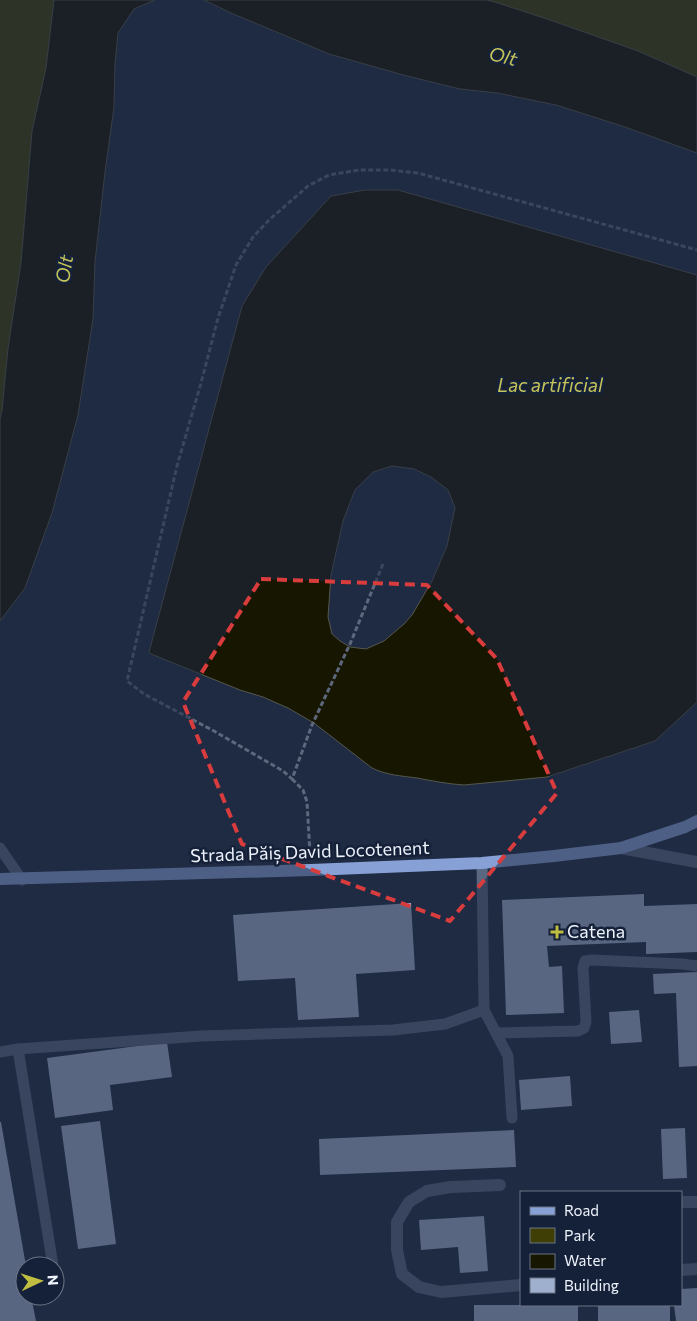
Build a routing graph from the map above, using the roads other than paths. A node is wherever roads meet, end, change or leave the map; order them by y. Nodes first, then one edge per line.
1 (697, 821) edge
2 (0, 848) edge
3 (621, 848) junction
4 (697, 862) edge
5 (482, 863) junction
6 (0, 880) edge
7 (22, 880) junction
8 (697, 966) edge
9 (484, 1010) junction
10 (496, 1033) junction
11 (18, 1049) junction
12 (0, 1052) edge
13 (512, 1118) dead end
14 (500, 1185) dead end
15 (682, 1202) edge
16 (697, 1202) edge
17 (51, 1256) edge
18 (697, 1269) edge
19 (682, 1270) edge
20 (520, 1285) edge

1 - 3 main road, Strada Păiș David Locotenent
2 - 7 lane
3 - 4 street, Strada Păiș David Locotenent
3 - 5 main road, Strada Păiș David Locotenent
5 - 7 main road, Strada Păiș David Locotenent
5 - 9 lane
6 - 7 main road, Strada Păiș David Locotenent
8 - 10 lane
9 - 10 lane
9 - 11 lane
10 - 13 lane
11 - 12 lane
11 - 17 lane
14 - 20 street
15 - 16 street
18 - 19 street

